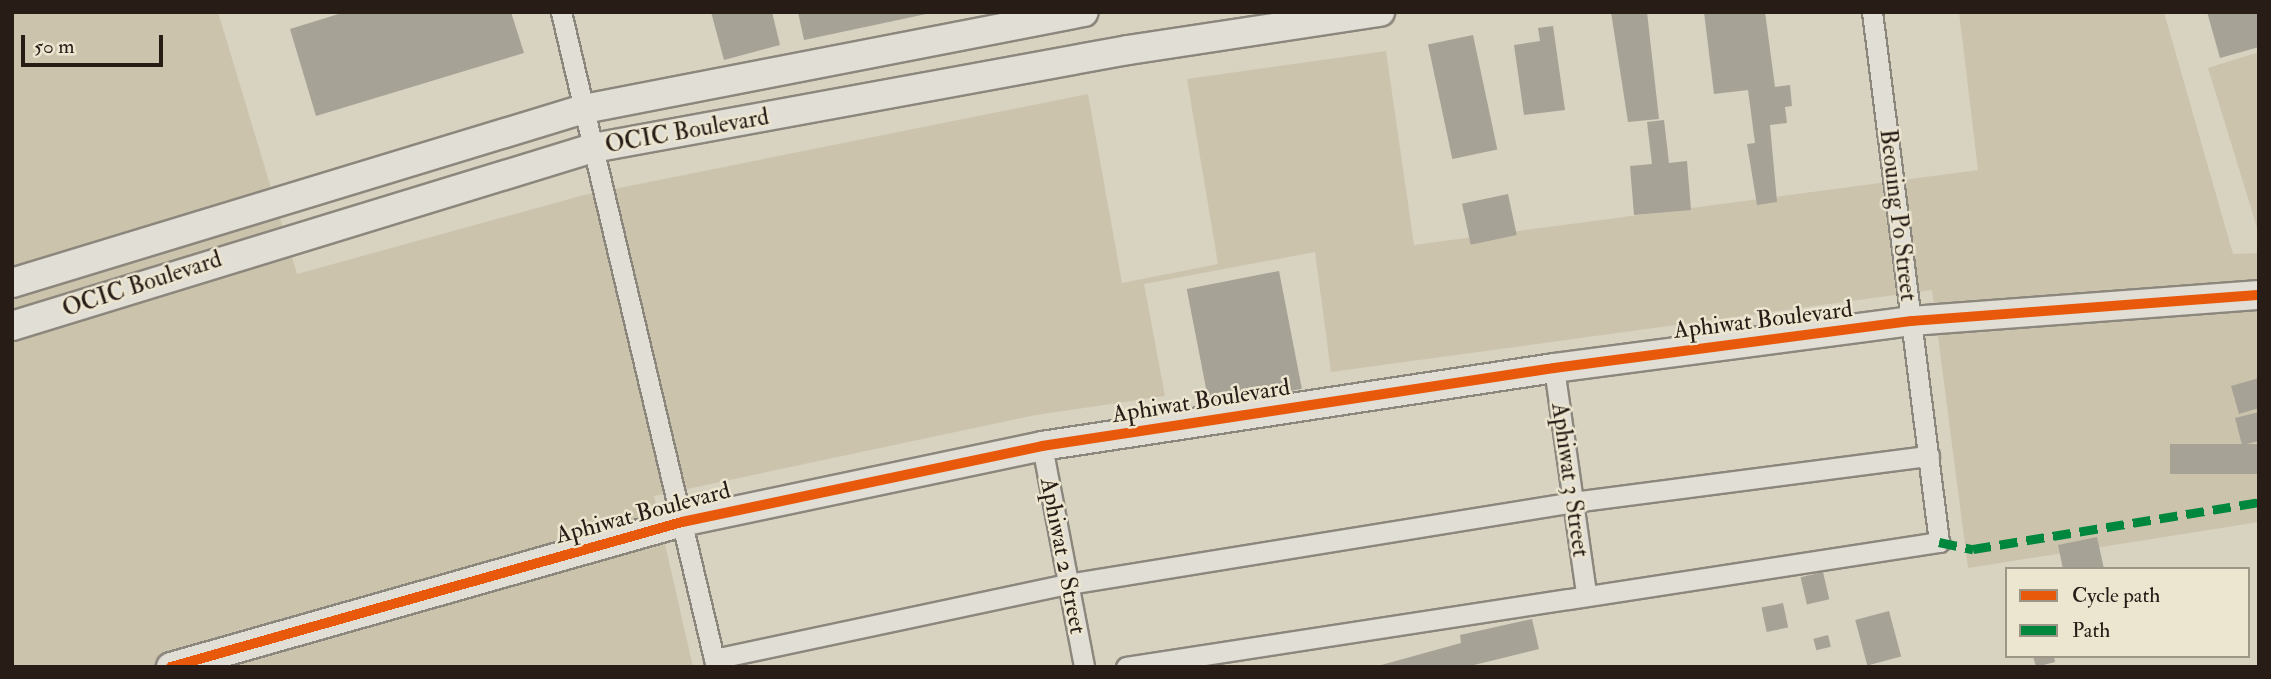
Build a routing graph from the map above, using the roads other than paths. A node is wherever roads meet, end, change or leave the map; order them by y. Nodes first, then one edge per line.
1 (561, 12) edge
2 (1084, 12) edge
3 (1380, 12) edge
4 (1872, 12) edge
5 (584, 109) junction
6 (593, 148) junction
7 (12, 284) edge
8 (2259, 295) edge
9 (1912, 321) junction
10 (12, 326) edge
11 (1554, 368) junction
12 (1042, 446) junction
13 (1929, 456) junction
14 (1573, 502) junction
15 (682, 522) junction
16 (1068, 584) junction
17 (1586, 592) junction
18 (715, 663) edge
19 (171, 667) edge
20 (1084, 667) edge
21 (1126, 667) edge

1 - 5 street
2 - 5 street, OCIC Boulevard
3 - 6 street, OCIC Boulevard
4 - 9 street, Beouing Po Street
5 - 6 street
5 - 7 street, OCIC Boulevard
6 - 10 street, OCIC Boulevard
6 - 15 street
8 - 9 street, Aphiwat Boulevard
9 - 11 street, Aphiwat Boulevard
9 - 13 street, Beouing Po Street
11 - 12 street, Aphiwat Boulevard
11 - 14 street, Aphiwat 3 Street
12 - 15 street, Aphiwat Boulevard
12 - 16 street, Aphiwat 2 Street
13 - 14 street
13 - 17 street, Beouing Po Street
14 - 16 street
14 - 17 street, Aphiwat 3 Street
15 - 18 street
15 - 19 street, Aphiwat Boulevard
16 - 18 street
16 - 20 street, Aphiwat 2 Street
17 - 21 street

